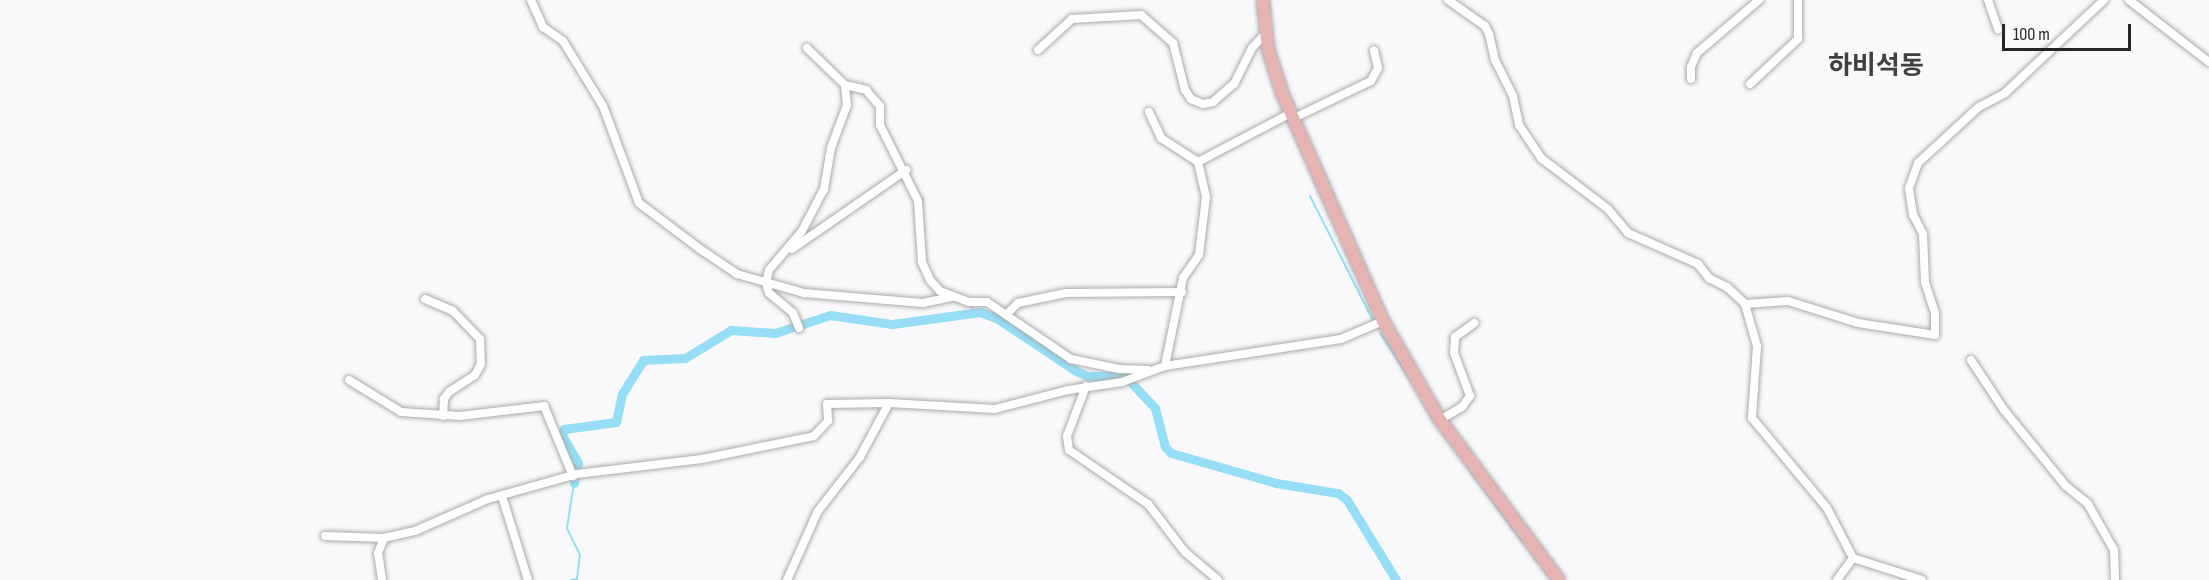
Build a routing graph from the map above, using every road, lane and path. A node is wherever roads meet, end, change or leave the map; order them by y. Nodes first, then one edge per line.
1 (531, 0) edge
2 (1263, 0) edge
3 (1448, 0) edge
4 (1759, 0) edge
5 (1797, 0) edge
6 (1988, 0) edge
7 (2104, 0) edge
8 (2129, 0) edge
9 (1998, 29) dead end
10 (1267, 32) junction
11 (807, 48) dead end
12 (1038, 50) dead end
13 (1374, 50) dead end
14 (2209, 62) edge
15 (1691, 79) dead end
16 (1750, 84) dead end
17 (845, 85) junction
18 (1149, 112) dead end
19 (1292, 116) junction
20 (1198, 162) junction
21 (906, 170) junction
22 (782, 256) junction
23 (766, 283) junction
24 (1182, 292) junction
25 (951, 297) junction
26 (425, 299) dead end
27 (1745, 304) junction
28 (1006, 315) junction
29 (1383, 321) junction
30 (1474, 322) dead end
31 (798, 324) dead end
32 (1971, 360) dead end
33 (1165, 366) junction
34 (1156, 370) junction
35 (349, 380) dead end
36 (1086, 386) junction
37 (889, 403) junction
38 (443, 416) junction
39 (1440, 420) junction
40 (578, 475) junction
41 (502, 496) junction
42 (325, 536) dead end
43 (384, 538) junction
44 (1853, 558) junction
45 (382, 580) edge
46 (528, 580) edge
47 (787, 580) edge
48 (1218, 580) edge
49 (1559, 580) edge
50 (1837, 580) edge
51 (1922, 580) edge
52 (2115, 580) edge

1 - 23 street
2 - 10 main road
3 - 27 street
4 - 15 street
5 - 16 street
6 - 9 street
7 - 27 street
8 - 14 street
10 - 12 street
10 - 19 main road
11 - 17 street
13 - 19 street
17 - 21 street
17 - 22 street
18 - 20 street
19 - 20 street
19 - 29 main road
20 - 24 street
21 - 22 street
21 - 25 street
22 - 23 street
23 - 25 street
23 - 31 street
24 - 28 street
24 - 33 street
25 - 28 street
26 - 38 street
27 - 44 street
28 - 34 street
29 - 33 street
29 - 39 main road
30 - 39 street
32 - 52 street
33 - 34 street
34 - 36 street
35 - 38 street
36 - 37 street
36 - 48 street
37 - 40 street
37 - 47 street
38 - 40 street
39 - 49 main road
40 - 41 street
41 - 43 street
41 - 46 street
42 - 43 street
43 - 45 street
44 - 50 street
44 - 51 street

